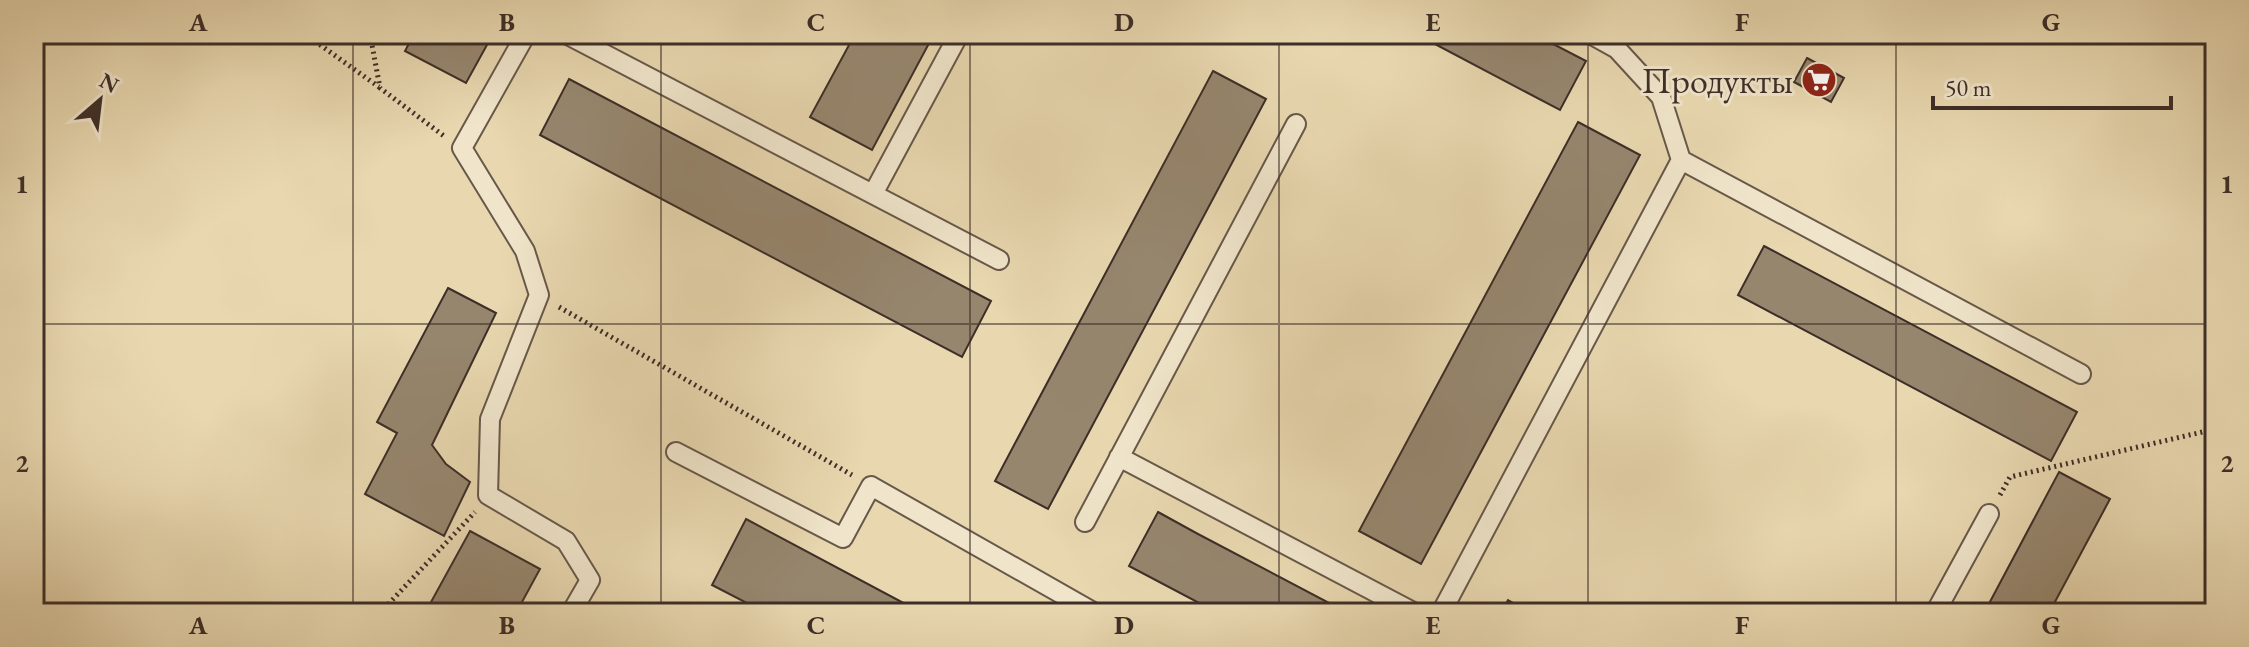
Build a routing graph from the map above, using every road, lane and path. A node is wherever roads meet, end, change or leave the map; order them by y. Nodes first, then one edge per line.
1 (305, 34) edge
2 (370, 34) edge
3 (526, 34) edge
4 (566, 34) edge
5 (959, 34) edge
6 (1590, 34) edge
7 (380, 88) junction
8 (1296, 124) dead end
9 (462, 148) junction
10 (1681, 160) junction
11 (873, 194) junction
12 (999, 260) dead end
13 (539, 295) junction
14 (2081, 374) dead end
15 (2215, 429) edge
16 (676, 452) dead end
17 (1119, 457) junction
18 (871, 486) junction
19 (488, 495) junction
20 (1989, 514) joint
21 (1085, 522) dead end
22 (1076, 608) edge
23 (380, 613) edge
24 (571, 613) edge
25 (1095, 613) edge
26 (1415, 613) edge
27 (1441, 613) edge
28 (1935, 613) edge

1 - 7 path
2 - 7 path
3 - 9 lane
4 - 11 lane
5 - 11 lane
6 - 10 lane
7 - 9 path
8 - 17 lane
9 - 13 lane
10 - 14 lane
10 - 27 lane
11 - 12 lane
13 - 18 path
13 - 19 lane
15 - 20 path
16 - 18 lane
17 - 21 lane
17 - 26 lane
18 - 22 lane
19 - 23 path
19 - 24 lane
20 - 28 lane
22 - 25 lane

